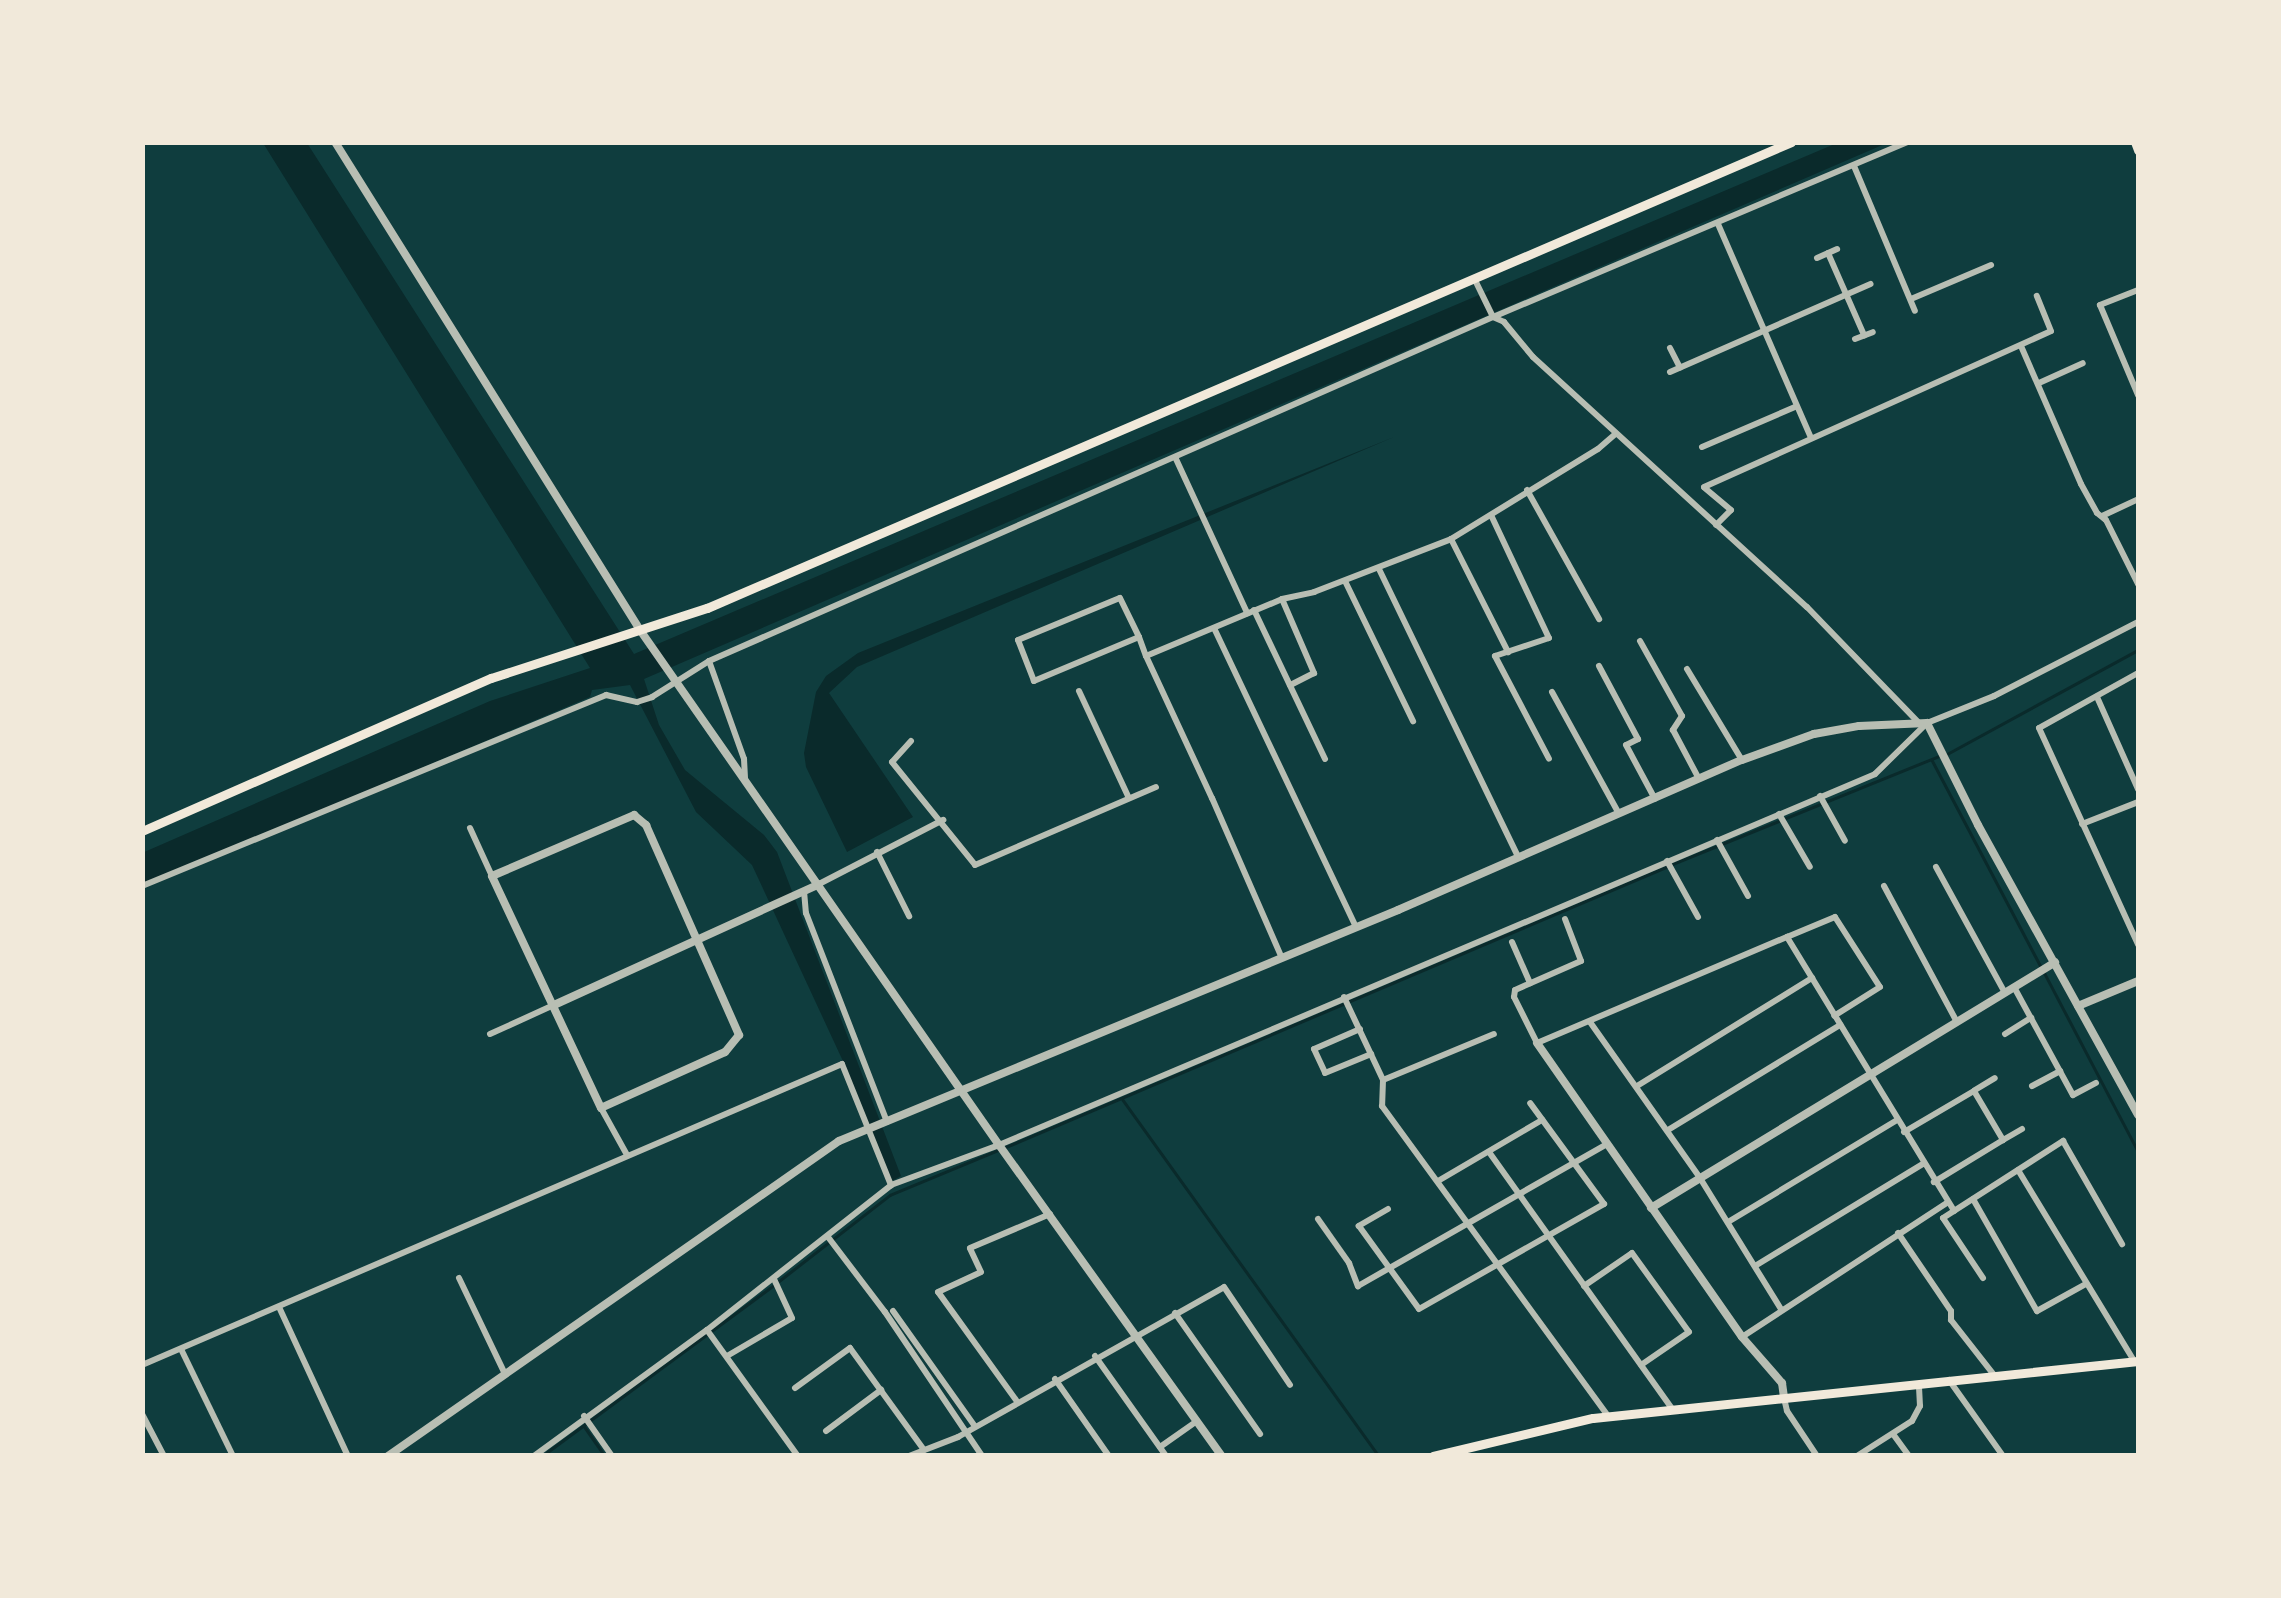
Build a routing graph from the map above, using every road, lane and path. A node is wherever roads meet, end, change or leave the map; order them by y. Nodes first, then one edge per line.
1 (335, 142) edge
2 (1791, 142) edge
3 (1908, 142) edge
4 (2135, 142) edge
5 (2138, 150) edge
6 (1854, 166) junction
7 (1718, 224) junction
8 (1837, 250) dead end
9 (1828, 253) junction
10 (1817, 258) dead end
11 (1991, 266) dead end
12 (1477, 281) junction
13 (1870, 284) dead end
14 (2138, 290) edge
15 (1847, 294) junction
16 (2037, 296) dead end
17 (1910, 299) junction
18 (1915, 311) dead end
19 (1493, 317) junction
20 (1766, 330) junction
21 (1873, 332) dead end
22 (1864, 336) junction
23 (1856, 339) dead end
24 (2021, 346) junction
25 (1670, 348) dead end
26 (2082, 363) dead end
27 (1680, 368) junction
28 (1670, 372) dead end
29 (2039, 382) junction
30 (2138, 396) edge
31 (1798, 406) junction
32 (1615, 434) junction
33 (1811, 438) junction
34 (1702, 447) dead end
35 (1176, 460) junction
36 (1527, 490) junction
37 (2138, 499) edge
38 (1491, 515) junction
39 (2102, 516) junction
40 (1716, 525) junction
41 (1451, 539) junction
42 (1379, 569) junction
43 (1345, 581) junction
44 (2138, 584) edge
45 (1282, 599) junction
46 (1251, 612) junction
47 (1599, 619) dead end
48 (2138, 622) edge
49 (1214, 628) junction
50 (640, 630) junction
51 (1138, 637) junction
52 (1640, 641) dead end
53 (1508, 652) junction
54 (1146, 656) junction
55 (710, 661) junction
56 (1598, 666) dead end
57 (1687, 668) dead end
58 (2138, 673) edge
59 (676, 681) junction
60 (1290, 685) junction
61 (1080, 692) dead end
62 (1552, 692) dead end
63 (2098, 696) junction
64 (1414, 721) dead end
65 (1923, 723) junction
66 (911, 741) dead end
67 (1325, 758) dead end
68 (1549, 759) dead end
69 (1742, 760) junction
70 (745, 779) junction
71 (1700, 780) junction
72 (1156, 787) dead end
73 (2138, 789) edge
74 (1820, 796) junction
75 (1129, 798) junction
76 (1655, 800) junction
77 (2138, 802) edge
78 (1619, 814) junction
79 (1779, 814) junction
80 (942, 820) junction
81 (2082, 824) junction
82 (470, 828) dead end
83 (142, 831) edge
84 (1716, 840) junction
85 (1845, 841) dead end
86 (877, 852) junction
87 (1518, 857) junction
88 (1667, 861) junction
89 (1810, 867) dead end
90 (1936, 867) dead end
91 (492, 876) junction
92 (818, 884) junction
93 (142, 886) edge
94 (1884, 886) dead end
95 (800, 892) junction
96 (1748, 896) dead end
97 (909, 916) dead end
98 (1698, 917) dead end
99 (1565, 920) dead end
100 (1356, 927) junction
101 (1787, 937) junction
102 (698, 938) junction
103 (1512, 942) dead end
104 (2138, 944) edge
105 (1282, 958) junction
106 (2055, 962) junction
107 (1812, 978) junction
108 (2138, 981) edge
109 (1530, 982) junction
110 (2014, 986) junction
111 (2004, 992) junction
112 (1344, 997) junction
113 (554, 1005) junction
114 (2078, 1006) junction
115 (1834, 1016) junction
116 (2031, 1018) junction
117 (1956, 1020) junction
118 (1590, 1022) junction
119 (1840, 1025) junction
120 (1360, 1029) junction
121 (490, 1034) dead end
122 (1494, 1034) dead end
123 (2005, 1034) dead end
124 (1537, 1043) junction
125 (1371, 1054) junction
126 (2060, 1072) junction
127 (1870, 1074) junction
128 (1995, 1078) dead end
129 (1383, 1080) junction
130 (2096, 1083) dead end
131 (1637, 1086) junction
132 (2032, 1086) dead end
133 (961, 1091) junction
134 (1974, 1091) junction
135 (1530, 1104) dead end
136 (601, 1108) junction
137 (2138, 1116) edge
138 (1542, 1120) junction
139 (1896, 1120) junction
140 (885, 1122) junction
141 (870, 1128) junction
142 (2022, 1128) dead end
143 (1668, 1130) junction
144 (1904, 1132) junction
145 (2003, 1140) junction
146 (1606, 1144) junction
147 (999, 1145) junction
148 (1489, 1152) junction
149 (626, 1155) junction
150 (1575, 1163) junction
151 (1923, 1164) junction
152 (2018, 1170) junction
153 (1700, 1178) junction
154 (1438, 1181) junction
155 (1934, 1182) junction
156 (891, 1185) junction
157 (1519, 1194) junction
158 (1974, 1199) junction
159 (1948, 1202) junction
160 (1651, 1208) junction
161 (1388, 1210) dead end
162 (1954, 1211) junction
163 (1050, 1214) junction
164 (1318, 1218) dead end
165 (1728, 1222) junction
166 (1467, 1223) junction
167 (1897, 1233) junction
168 (828, 1237) junction
169 (1550, 1237) junction
170 (2122, 1244) dead end
171 (1390, 1266) junction
172 (1498, 1266) junction
173 (1755, 1266) junction
174 (460, 1278) dead end
175 (1983, 1278) dead end
176 (774, 1279) junction
177 (2086, 1284) junction
178 (1584, 1286) junction
179 (279, 1308) junction
180 (1781, 1309) junction
181 (893, 1311) dead end
182 (1175, 1313) junction
183 (707, 1330) junction
184 (1134, 1335) junction
185 (1742, 1337) junction
186 (181, 1349) junction
187 (727, 1356) junction
188 (1096, 1356) junction
189 (2136, 1361) edge
190 (142, 1364) edge
191 (1640, 1365) junction
192 (505, 1374) junction
193 (1994, 1376) junction
194 (1055, 1379) junction
195 (1949, 1380) junction
196 (1919, 1384) junction
197 (1290, 1385) dead end
198 (795, 1388) dead end
199 (881, 1390) junction
200 (1784, 1398) junction
201 (1016, 1400) junction
202 (1672, 1410) junction
203 (142, 1414) edge
204 (584, 1416) junction
205 (1608, 1416) junction
206 (1197, 1420) junction
207 (974, 1425) junction
208 (826, 1431) dead end
209 (965, 1431) junction
210 (1260, 1434) dead end
211 (1894, 1434) junction
212 (1160, 1447) junction
213 (924, 1450) junction
214 (164, 1456) edge
215 (233, 1456) edge
216 (348, 1456) edge
217 (388, 1456) edge
218 (534, 1456) edge
219 (612, 1456) edge
220 (798, 1456) edge
221 (909, 1456) edge
222 (982, 1456) edge
223 (1109, 1456) edge
224 (1166, 1456) edge
225 (1222, 1456) edge
226 (1433, 1456) edge
227 (1816, 1456) edge
228 (1857, 1456) edge
229 (1909, 1456) edge
230 (2003, 1456) edge

1 - 50 street
2 - 12 main road
3 - 6 street
4 - 5 main road
6 - 7 street
6 - 17 street
7 - 19 street
7 - 20 street
8 - 9 street
9 - 10 street
9 - 15 street
11 - 17 street
12 - 19 street
12 - 50 main road
13 - 15 street
14 - 30 street
15 - 20 street
15 - 22 street
16 - 24 street
17 - 18 street
19 - 32 street
19 - 35 street
20 - 27 street
20 - 31 street
21 - 22 street
22 - 23 street
24 - 29 street
24 - 33 street
25 - 27 street
26 - 29 street
27 - 28 street
29 - 39 street
31 - 33 street
31 - 34 street
32 - 36 street
32 - 40 street
33 - 40 street
35 - 46 street
35 - 55 street
36 - 38 street
36 - 47 street
37 - 39 street
38 - 41 street
38 - 53 street
39 - 44 street
40 - 65 street
41 - 42 street
41 - 53 street
42 - 43 street
42 - 87 street
43 - 45 street
43 - 64 street
45 - 46 street
45 - 60 street
46 - 49 street
46 - 60 street
48 - 65 street
49 - 54 street
49 - 100 street
50 - 59 street
50 - 83 main road
51 - 51 street
51 - 54 street
52 - 71 street
53 - 68 street
54 - 105 street
55 - 59 street
55 - 70 street
56 - 76 street
57 - 69 street
58 - 63 street
59 - 70 street
59 - 93 street
60 - 67 street
61 - 75 street
62 - 78 street
63 - 73 street
63 - 81 street
65 - 69 street
65 - 74 street
65 - 106 street
66 - 80 street
69 - 71 street
70 - 92 street
71 - 76 street
72 - 75 street
74 - 79 street
74 - 85 street
75 - 80 street
76 - 78 street
77 - 81 street
78 - 87 street
79 - 84 street
79 - 89 street
80 - 86 street
81 - 104 street
82 - 91 street
84 - 88 street
84 - 96 street
86 - 92 street
86 - 97 street
87 - 100 street
88 - 98 street
88 - 112 street
90 - 111 street
91 - 102 street
91 - 113 street
92 - 95 street
92 - 133 street
94 - 117 street
95 - 102 street
95 - 140 street
99 - 109 street
100 - 105 street
101 - 107 street
101 - 115 street
101 - 118 street
102 - 113 street
102 - 136 street
103 - 109 street
105 - 133 street
106 - 110 street
106 - 114 street
107 - 115 street
107 - 131 street
108 - 114 street
109 - 124 street
110 - 111 street
110 - 116 street
111 - 117 street
112 - 120 street
112 - 147 street
113 - 121 street
113 - 136 street
114 - 137 street
115 - 119 street
116 - 123 street
116 - 126 street
117 - 127 street
118 - 124 street
118 - 131 street
119 - 127 street
119 - 143 street
120 - 125 street
120 - 125 street
122 - 129 street
124 - 146 street
125 - 129 street
126 - 130 street
126 - 132 street
127 - 139 street
127 - 153 street
128 - 134 street
129 - 154 street
131 - 143 street
133 - 140 street
133 - 147 street
134 - 144 street
134 - 145 street
135 - 138 street
136 - 149 street
138 - 148 street
138 - 150 street
139 - 144 street
139 - 165 street
140 - 141 street
141 - 149 street
141 - 156 street
141 - 192 street
142 - 145 street
143 - 153 street
144 - 151 street
145 - 155 street
146 - 150 street
146 - 160 street
147 - 156 street
147 - 163 street
148 - 154 street
148 - 157 street
149 - 179 street
150 - 157 street
150 - 169 street
151 - 155 street
151 - 173 street
152 - 158 street
152 - 170 street
152 - 177 street
153 - 160 street
153 - 165 street
154 - 166 street
155 - 159 street
156 - 168 street
157 - 166 street
157 - 169 street
158 - 162 street
158 - 177 street
159 - 162 street
159 - 167 street
160 - 185 street
161 - 171 street
162 - 175 street
163 - 184 street
163 - 201 street
164 - 171 street
165 - 173 street
166 - 171 street
166 - 172 street
167 - 180 street
167 - 193 street
168 - 176 street
168 - 209 street
169 - 172 street
169 - 178 street
171 - 172 street
172 - 205 street
173 - 180 street
174 - 192 street
176 - 183 street
176 - 187 street
177 - 189 street
178 - 191 street
178 - 191 street
179 - 186 street
179 - 216 street
180 - 185 street
181 - 207 street
182 - 184 street
182 - 197 street
182 - 210 street
183 - 187 street
183 - 204 street
184 - 188 street
184 - 206 street
185 - 200 street
186 - 190 street
186 - 215 street
187 - 220 street
188 - 194 street
188 - 212 street
189 - 193 main road
191 - 202 street
192 - 217 street
193 - 195 main road
194 - 201 street
194 - 223 street
195 - 196 main road
195 - 230 street
196 - 200 main road
196 - 211 street
198 - 199 street
199 - 208 street
199 - 213 street
200 - 202 main road
200 - 227 street
201 - 207 street
202 - 205 main road
203 - 214 street
204 - 218 street
204 - 219 street
205 - 226 main road
206 - 212 street
206 - 225 street
207 - 209 street
209 - 213 street
209 - 222 street
211 - 228 street
211 - 229 street
212 - 224 street
213 - 221 street

